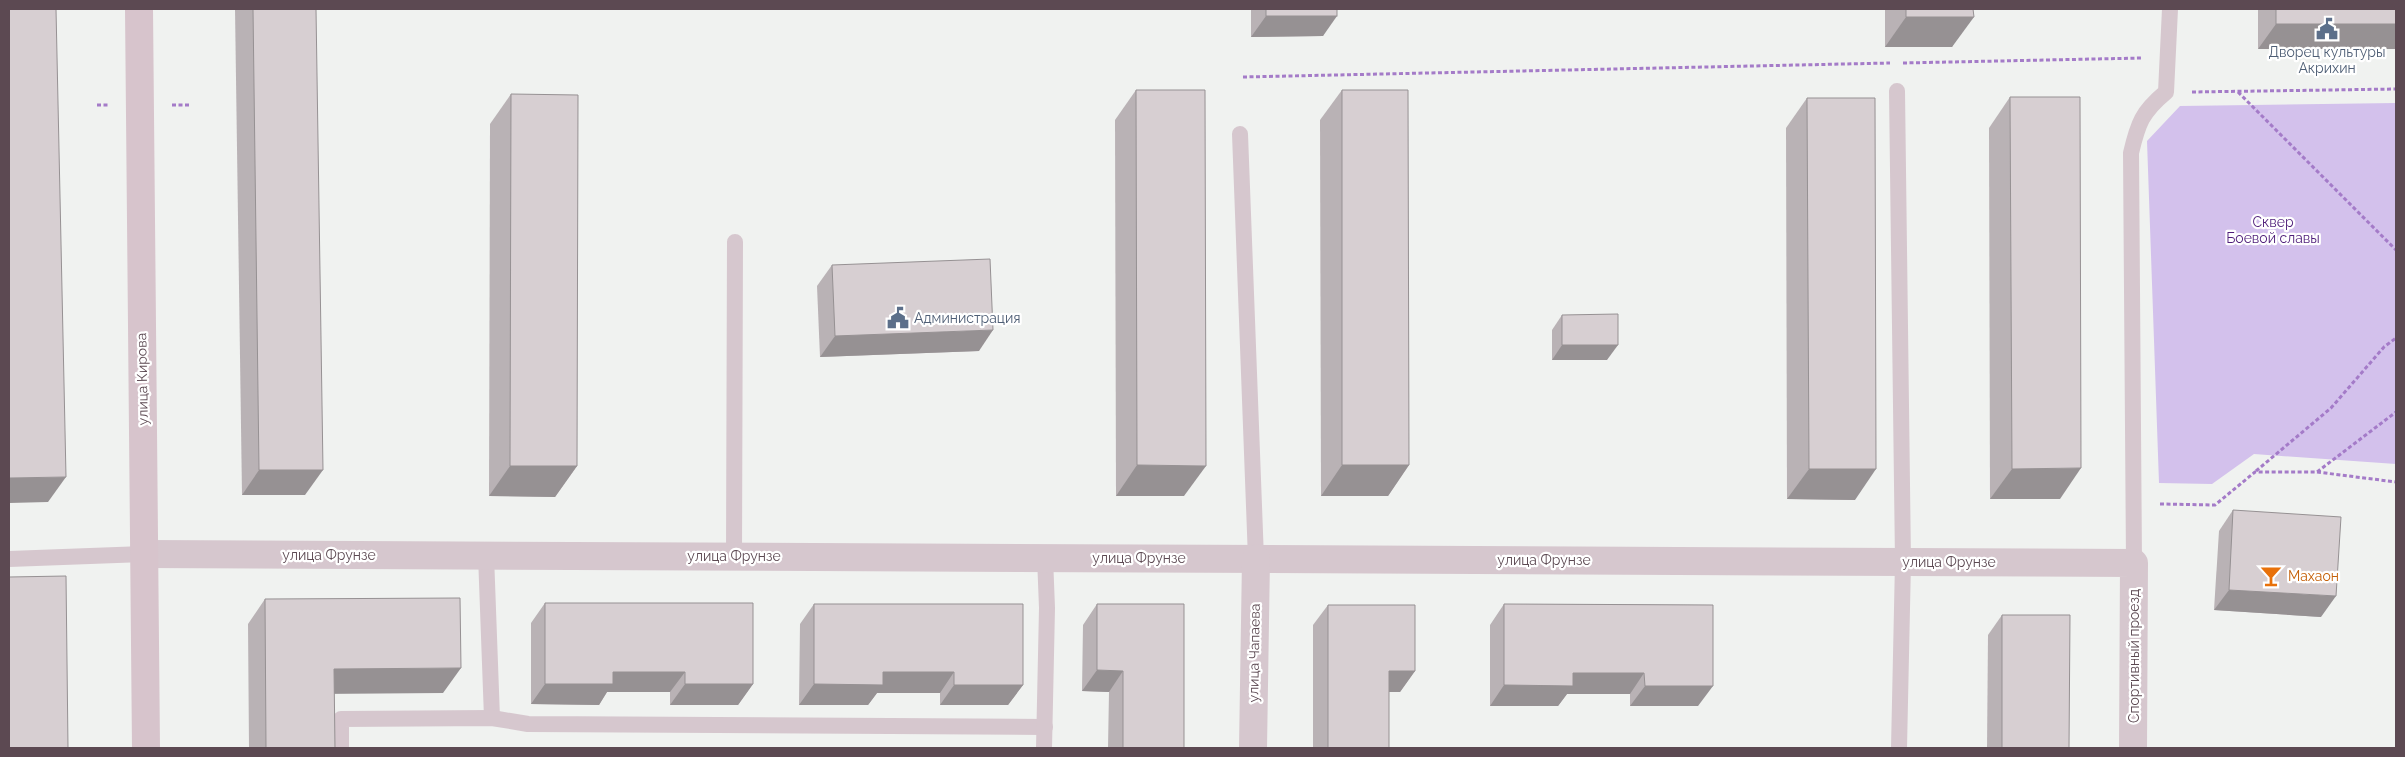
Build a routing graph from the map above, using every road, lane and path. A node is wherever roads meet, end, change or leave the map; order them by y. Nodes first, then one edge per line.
1 (139, 9) edge
2 (2170, 9) edge
3 (2168, 57) junction
4 (1243, 77) dead end
5 (2396, 89) edge
6 (1897, 91) dead end
7 (2237, 91) junction
8 (2166, 92) junction
9 (1240, 134) dead end
10 (735, 242) dead end
11 (2396, 250) edge
12 (2396, 338) edge
13 (2396, 412) edge
14 (2255, 472) junction
15 (2317, 472) junction
16 (2396, 482) edge
17 (2134, 504) junction
18 (144, 554) junction
19 (486, 555) junction
20 (734, 556) junction
21 (9, 558) edge
22 (1045, 558) junction
23 (1256, 559) junction
24 (1903, 562) junction
25 (2134, 563) junction
26 (492, 718) junction
27 (1045, 727) junction
28 (146, 748) edge
29 (342, 748) edge
30 (1044, 748) edge
31 (1253, 748) edge
32 (1899, 748) edge
33 (2133, 748) edge

1 - 18 street, улица Кирова
2 - 3 lane
3 - 4 path
3 - 8 lane
5 - 7 path
6 - 24 lane
7 - 8 path
7 - 11 path
8 - 17 lane
9 - 23 lane
10 - 20 lane
12 - 14 path
13 - 15 path
14 - 15 path
14 - 17 path
15 - 16 path
17 - 25 lane
18 - 19 street, улица Фрунзе
18 - 21 lane
18 - 28 street, улица Кирова
19 - 20 street, улица Фрунзе
19 - 26 lane
20 - 22 street, улица Фрунзе
22 - 23 street, улица Фрунзе
22 - 27 lane
23 - 24 street, улица Фрунзе
23 - 31 street, улица Чапаева
24 - 25 street, улица Фрунзе
24 - 32 lane
25 - 33 street, Спортивный проезд
26 - 27 lane
26 - 29 lane
27 - 30 lane

